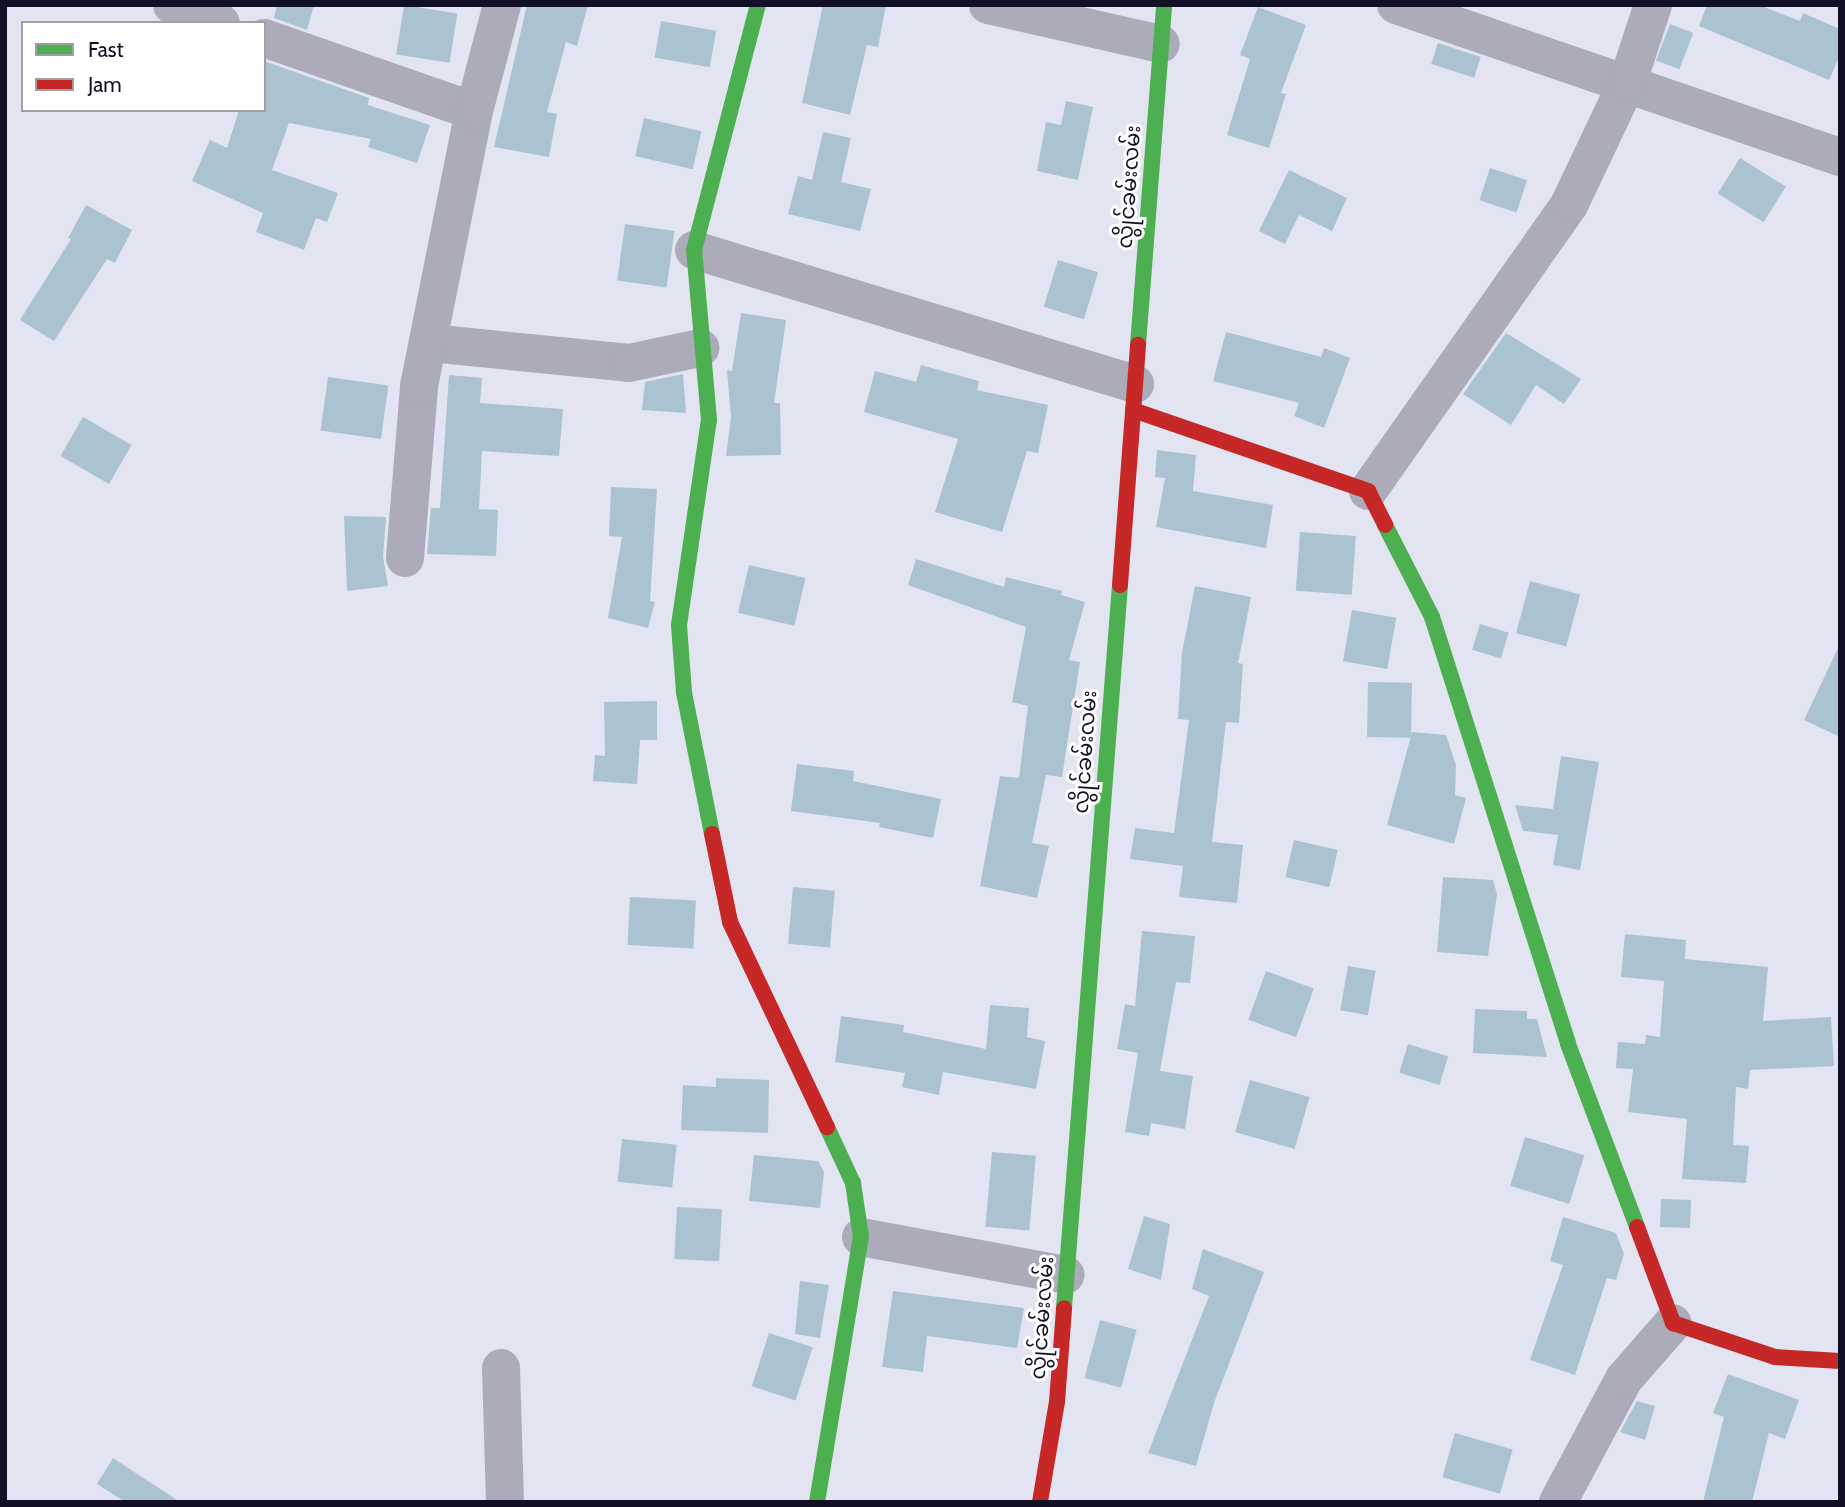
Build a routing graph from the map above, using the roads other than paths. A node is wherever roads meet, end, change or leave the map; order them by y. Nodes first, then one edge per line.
1 (172, 5) edge
2 (502, 5) edge
3 (758, 5) edge
4 (988, 5) edge
5 (1164, 5) edge
6 (1396, 5) edge
7 (1653, 5) edge
8 (216, 21) edge
9 (266, 39) edge
10 (1161, 44) junction
11 (1628, 81) junction
12 (474, 111) junction
13 (1840, 156) edge
14 (694, 250) junction
15 (430, 343) junction
16 (700, 348) junction
17 (1134, 397) junction
18 (1368, 491) junction
19 (405, 558) dead end
20 (861, 1237) junction
21 (1066, 1275) junction
22 (1673, 1323) junction
23 (1840, 1361) edge
24 (502, 1368) dead end
25 (505, 1502) edge
26 (817, 1502) edge
27 (1040, 1502) edge
28 (1558, 1502) edge

1 - 8 street
2 - 12 street
3 - 14 street
4 - 10 street
5 - 10 street, လွိုင်ခမ်းလမ်း
6 - 11 street
7 - 11 street
9 - 12 street
10 - 17 street, လွိုင်ခမ်းလမ်း
11 - 13 street
11 - 18 street
12 - 15 street
14 - 16 street
14 - 17 street
15 - 16 street
15 - 19 street
16 - 20 street
17 - 18 street
17 - 21 street, လွိုင်ခမ်းလမ်း
18 - 22 street
20 - 21 street
20 - 26 street
21 - 27 street, လွိုင်ခမ်းလမ်း
22 - 23 street
22 - 28 street
24 - 25 street

